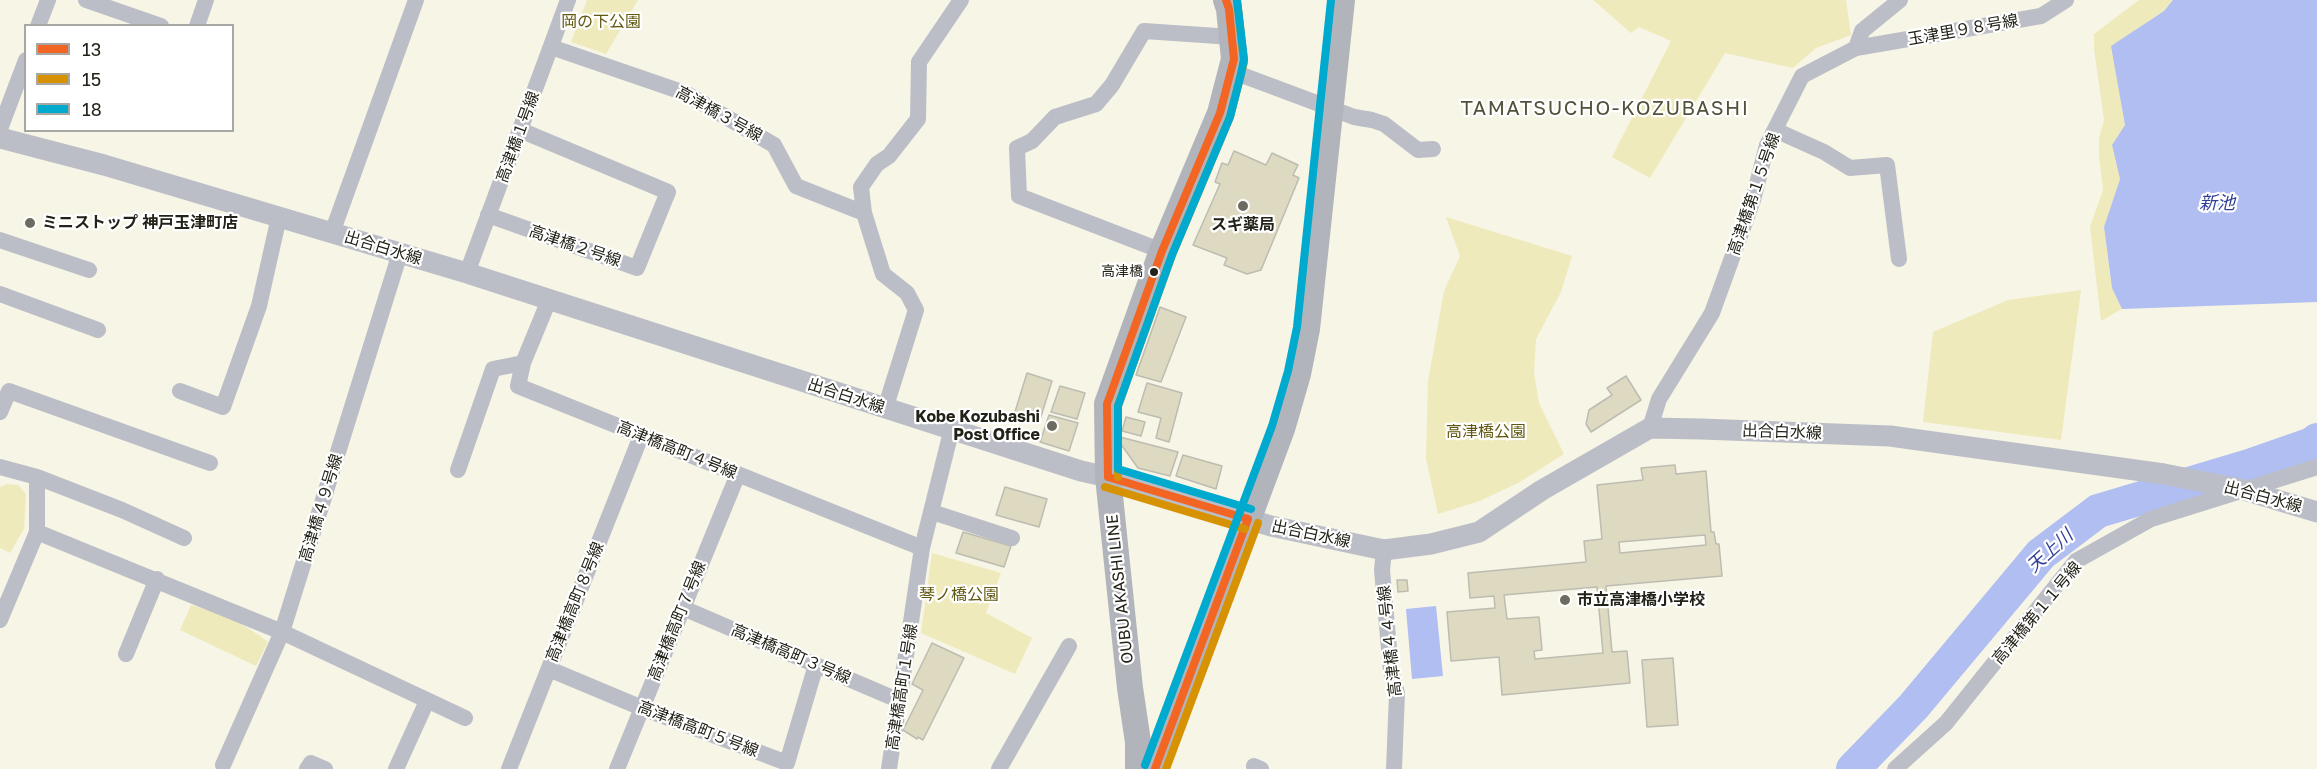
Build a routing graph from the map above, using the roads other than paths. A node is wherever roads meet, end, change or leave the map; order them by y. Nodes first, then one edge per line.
1 (48, 0) edge
2 (86, 0) edge
3 (206, 0) edge
4 (416, 0) edge
5 (568, 0) edge
6 (961, 0) edge
7 (1226, 0) edge
8 (1342, 0) edge
9 (1900, 0) edge
10 (2066, 0) edge
11 (39, 24) edge
12 (155, 24) edge
13 (198, 24) edge
14 (1232, 37) junction
15 (551, 46) junction
16 (1856, 48) junction
17 (24, 65) edge
18 (1231, 71) junction
19 (1331, 108) junction
20 (0, 129) edge
21 (520, 130) junction
22 (1774, 130) junction
23 (0, 138) edge
24 (1433, 149) dead end
25 (864, 213) junction
26 (489, 215) junction
27 (279, 217) junction
28 (332, 233) junction
29 (0, 240) edge
30 (1162, 251) junction
31 (400, 254) junction
32 (1899, 259) dead end
33 (89, 270) dead end
34 (467, 273) junction
35 (0, 294) edge
36 (549, 300) junction
37 (98, 330) dead end
38 (523, 363) junction
39 (180, 391) dead end
40 (885, 409) junction
41 (0, 412) edge
42 (952, 428) junction
43 (1650, 428) junction
44 (641, 436) junction
45 (210, 463) dead end
46 (2317, 467) edge
47 (1, 469) edge
48 (458, 470) dead end
49 (738, 474) junction
50 (37, 477) junction
51 (1108, 477) junction
52 (2244, 490) junction
53 (932, 512) junction
54 (2317, 512) edge
55 (1248, 519) junction
56 (37, 532) junction
57 (1012, 537) dead end
58 (184, 538) dead end
59 (922, 548) junction
60 (1384, 550) junction
61 (157, 579) junction
62 (682, 608) junction
63 (0, 620) edge
64 (282, 632) junction
65 (1069, 646) dead end
66 (126, 654) dead end
67 (816, 665) junction
68 (549, 669) junction
69 (427, 701) junction
70 (900, 701) junction
71 (642, 708) junction
72 (465, 718) dead end
73 (223, 765) dead end
74 (307, 769) edge
75 (325, 769) edge
76 (396, 769) edge
77 (509, 769) edge
78 (616, 769) edge
79 (889, 769) edge
80 (999, 769) edge
81 (1138, 769) edge
82 (1155, 769) edge
83 (1394, 769) edge
84 (1895, 769) edge

1 - 11 street
2 - 12 street
3 - 13 street
4 - 28 street
5 - 15 street, 高津橋１号線
6 - 25 street
7 - 14 main road, OUBU AKASHI LINE
8 - 19 main road
9 - 16 street, 高津橋第１５号線
10 - 16 street, 玉津里９８号線
14 - 18 main road, OUBU AKASHI LINE
14 - 30 street
15 - 21 street, 高津橋１号線
15 - 25 street, 高津橋３号線
16 - 22 street, 高津橋第１５号線
17 - 20 street
18 - 19 street
18 - 30 main road, OUBU AKASHI LINE
19 - 24 street
19 - 55 main road
21 - 26 street, 高津橋１号線
21 - 26 street, 高津橋２号線
22 - 32 street
22 - 43 street, 高津橋第１５号線
23 - 27 street, 出合白水線
25 - 40 street
26 - 34 street, 高津橋１号線
27 - 28 street, 出合白水線
27 - 39 street
28 - 31 street, 出合白水線
29 - 33 street
30 - 51 main road, OUBU AKASHI LINE
31 - 34 street, 出合白水線
31 - 64 street, 高津橋４９号線
34 - 36 street, 出合白水線
35 - 37 street
36 - 38 street, 高津橋高町４号線
36 - 40 street, 出合白水線
38 - 44 street, 高津橋高町４号線
38 - 48 street
40 - 42 street, 出合白水線
41 - 45 street
42 - 51 street, 出合白水線
42 - 53 street, 高津橋高町１号線
43 - 52 street, 出合白水線
43 - 60 street, 出合白水線
44 - 49 street, 高津橋高町４号線
44 - 68 street, 高津橋高町８号線
46 - 52 street, 高津橋第１１号線
47 - 50 street
49 - 59 street, 高津橋高町４号線
49 - 62 street, 高津橋高町７号線
50 - 56 street
50 - 58 street
51 - 55 street, 出合白水線
51 - 81 main road, OUBU AKASHI LINE
52 - 54 street, 出合白水線
52 - 84 street, 高津橋第１１号線
53 - 57 street
53 - 59 street, 高津橋高町１号線
55 - 60 street, 出合白水線
55 - 82 main road
56 - 61 street
56 - 63 street
59 - 70 street, 高津橋高町１号線
60 - 83 street, 高津橋４４号線
61 - 64 street
61 - 66 street
62 - 67 street, 高津橋高町３号線
62 - 71 street, 高津橋高町７号線
64 - 69 street
64 - 73 street, 高津橋４９号線
65 - 80 street
67 - 70 street, 高津橋高町３号線
67 - 71 street, 高津橋高町５号線
68 - 71 street, 高津橋高町５号線
68 - 77 street, 高津橋高町８号線
69 - 72 street
69 - 76 street
70 - 79 street, 高津橋高町１号線
71 - 78 street, 高津橋高町７号線
74 - 75 street

